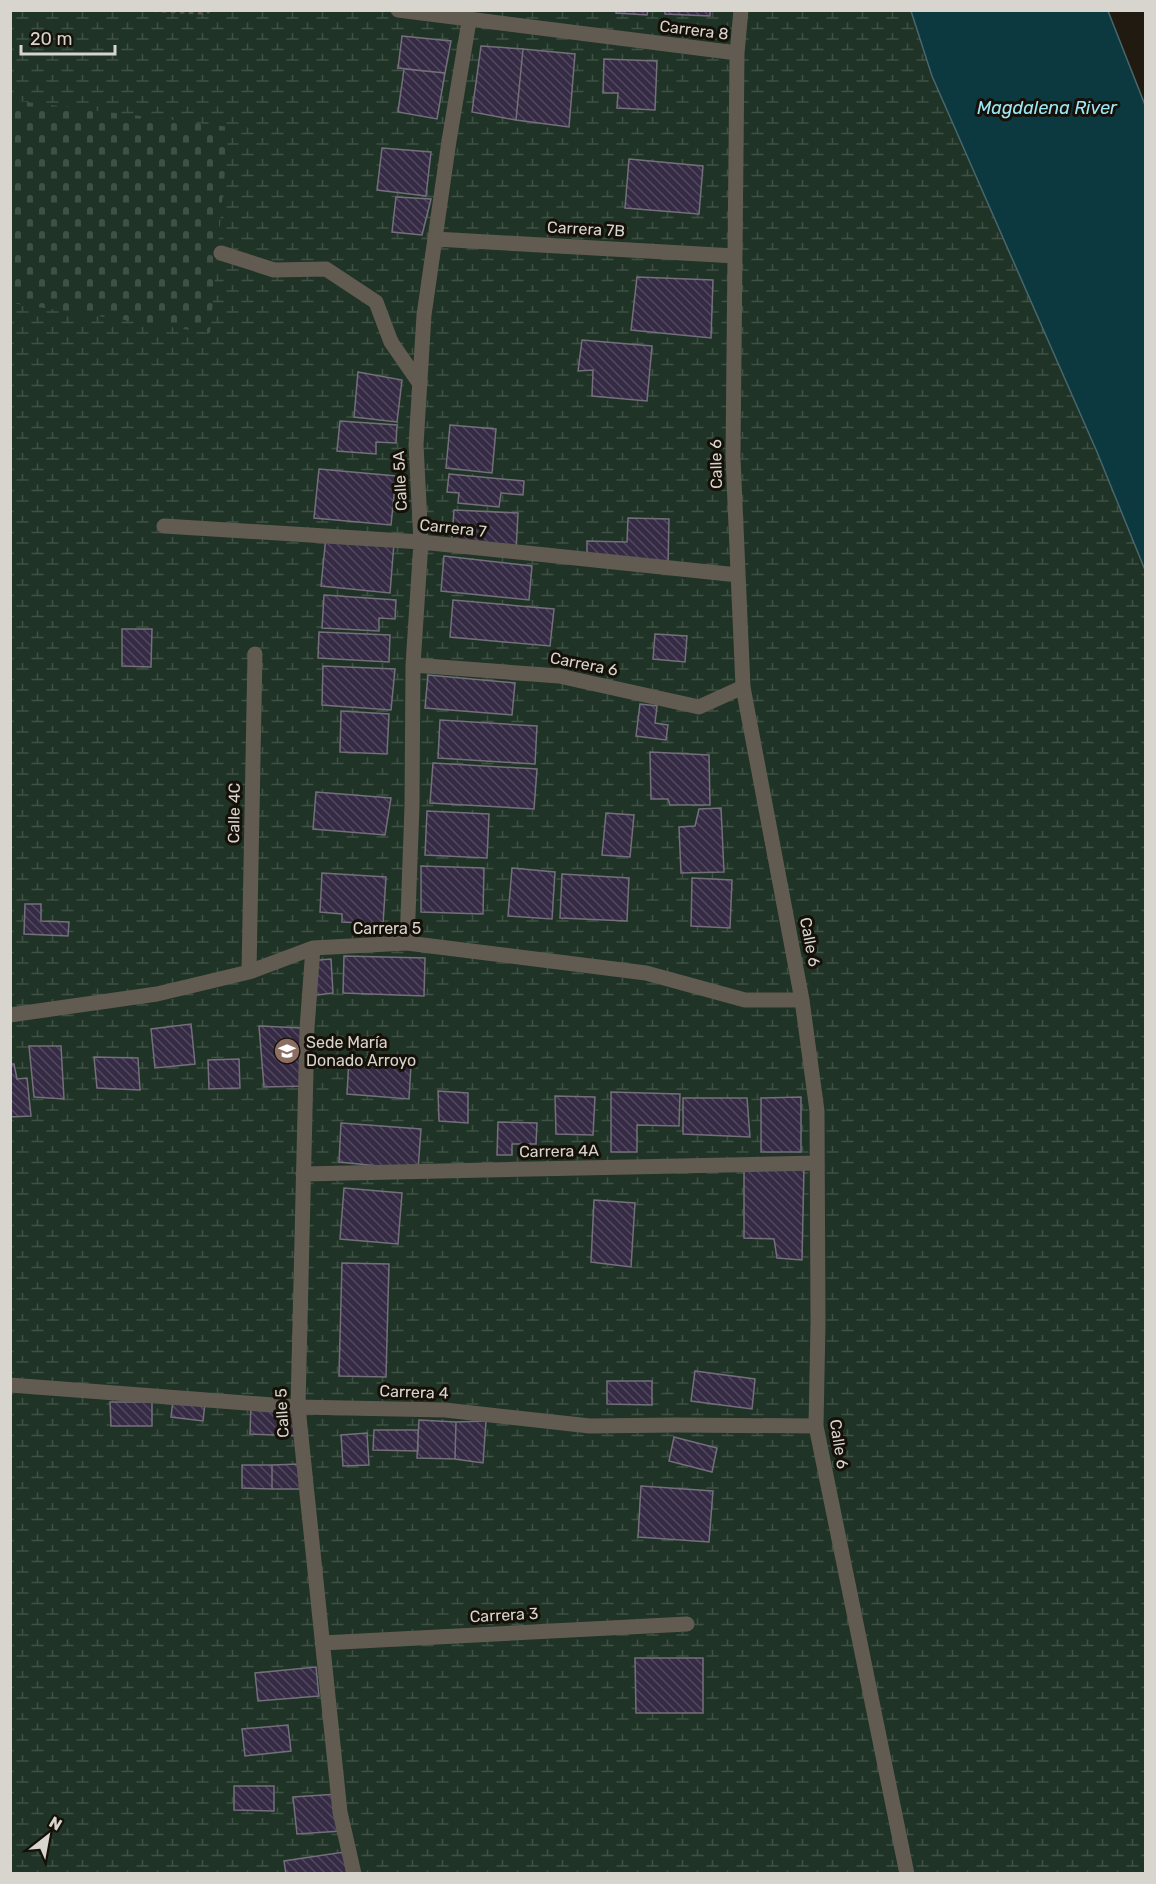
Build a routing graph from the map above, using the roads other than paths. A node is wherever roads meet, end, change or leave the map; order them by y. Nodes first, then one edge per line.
1 (398, 10) edge
2 (741, 10) edge
3 (470, 21) junction
4 (737, 54) junction
5 (435, 239) junction
6 (221, 253) dead end
7 (735, 256) junction
8 (420, 384) junction
9 (164, 526) dead end
10 (421, 542) junction
11 (738, 575) junction
12 (255, 654) dead end
13 (413, 665) junction
14 (743, 687) junction
15 (407, 943) junction
16 (313, 948) junction
17 (249, 972) junction
18 (802, 1000) junction
19 (10, 1015) edge
20 (817, 1163) junction
21 (303, 1174) junction
22 (10, 1385) edge
23 (298, 1407) junction
24 (816, 1426) junction
25 (687, 1623) dead end
26 (322, 1643) junction
27 (354, 1874) edge
28 (907, 1874) edge

1 - 3 street, Carrera 8
2 - 4 street, Calle 6
3 - 4 street, Carrera 8
3 - 5 street, Calle 5A
4 - 7 street, Calle 6
5 - 7 street, Carrera 7B
5 - 8 street, Calle 5A
6 - 8 street
7 - 11 street, Calle 6
8 - 10 street, Calle 5A
9 - 10 street, Carrera 7
10 - 11 street, Carrera 7
10 - 13 street, Calle 5A
11 - 14 street, Calle 6
12 - 17 street, Calle 4C
13 - 14 street, Carrera 6
13 - 15 street, Calle 5A
14 - 18 street, Calle 6
15 - 16 street, Carrera 5
15 - 18 street, Carrera 5
16 - 17 street, Carrera 5
16 - 21 street, Calle 5
17 - 19 street, Carrera 5
18 - 20 street, Calle 6
20 - 21 street, Carrera 4A
20 - 24 street, Calle 6
21 - 23 street, Calle 5
22 - 23 street, Carrera 4
23 - 24 street, Carrera 4
23 - 26 street, Calle 5
24 - 28 street, Calle 6
25 - 26 street, Carrera 3
26 - 27 street, Calle 5

